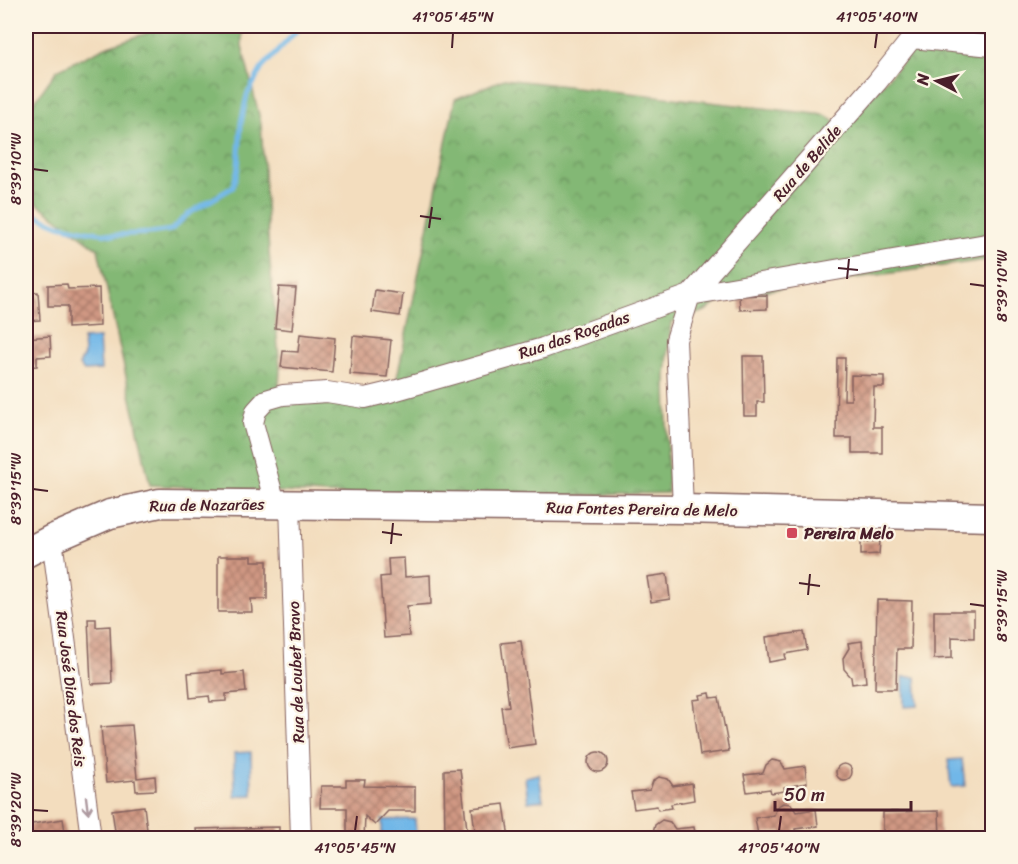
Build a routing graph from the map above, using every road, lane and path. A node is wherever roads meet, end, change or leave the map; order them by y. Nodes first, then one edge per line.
1 (915, 32) edge
2 (993, 46) edge
3 (993, 243) edge
4 (690, 295) junction
5 (283, 504) junction
6 (683, 509) junction
7 (993, 517) edge
8 (52, 539) junction
9 (26, 553) edge
10 (91, 838) edge
11 (301, 838) edge

1 - 2 street
1 - 4 street, Rua de Belide
3 - 4 street, Rua das Roçadas
4 - 5 street, Rua das Roçadas
4 - 6 street
5 - 6 street, Rua Fontes Pereira de Melo
5 - 8 street, Rua de Nazarães
5 - 11 street, Rua de Loubet Bravo
6 - 7 street, Rua Fontes Pereira de Melo
8 - 9 street, Rua de Nazarães
8 -> 10 street, Rua José Dias dos Reis

